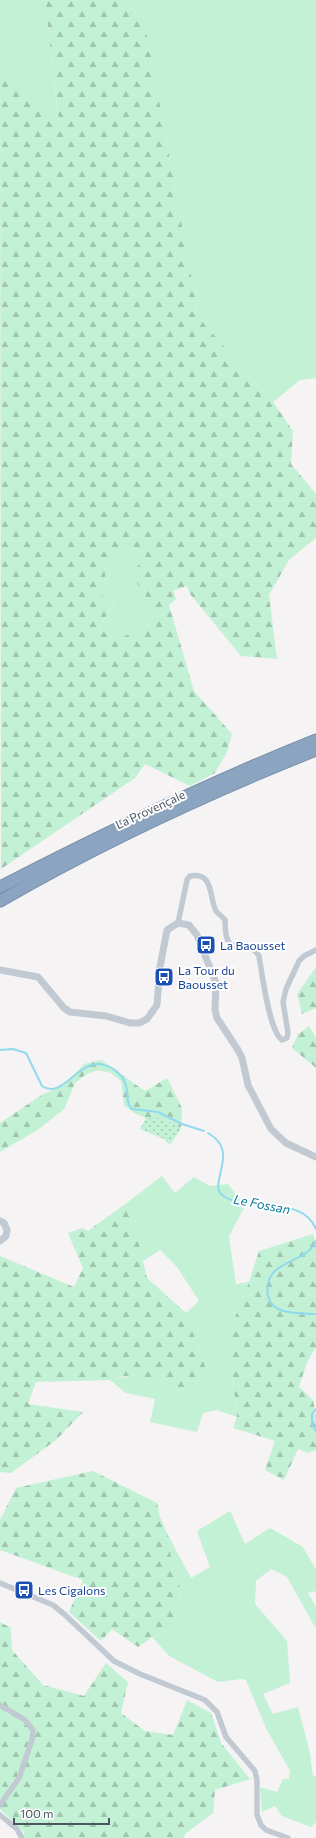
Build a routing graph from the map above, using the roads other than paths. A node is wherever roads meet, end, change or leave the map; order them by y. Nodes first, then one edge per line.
1 (316, 740) edge
2 (316, 750) edge
3 (230, 780) junction
4 (114, 835) junction
5 (0, 888) edge
6 (0, 901) edge
7 (178, 923) junction
8 (316, 950) edge
9 (0, 970) edge
10 (316, 1157) edge
11 (0, 1221) edge
12 (0, 1241) edge
13 (0, 1583) edge
14 (0, 1705) edge
15 (0, 1805) edge
16 (0, 1815) edge
17 (22, 1838) edge
18 (288, 1838) edge

1 - 3 highway, La Provençale
2 - 3 highway, La Provençale
3 - 4 highway, La Provençale
4 - 5 highway, La Provençale
4 - 6 highway, La Provençale
7 - 8 street
7 - 9 street
7 - 10 street
11 - 12 street
13 - 18 street
14 - 15 street
16 - 17 street

